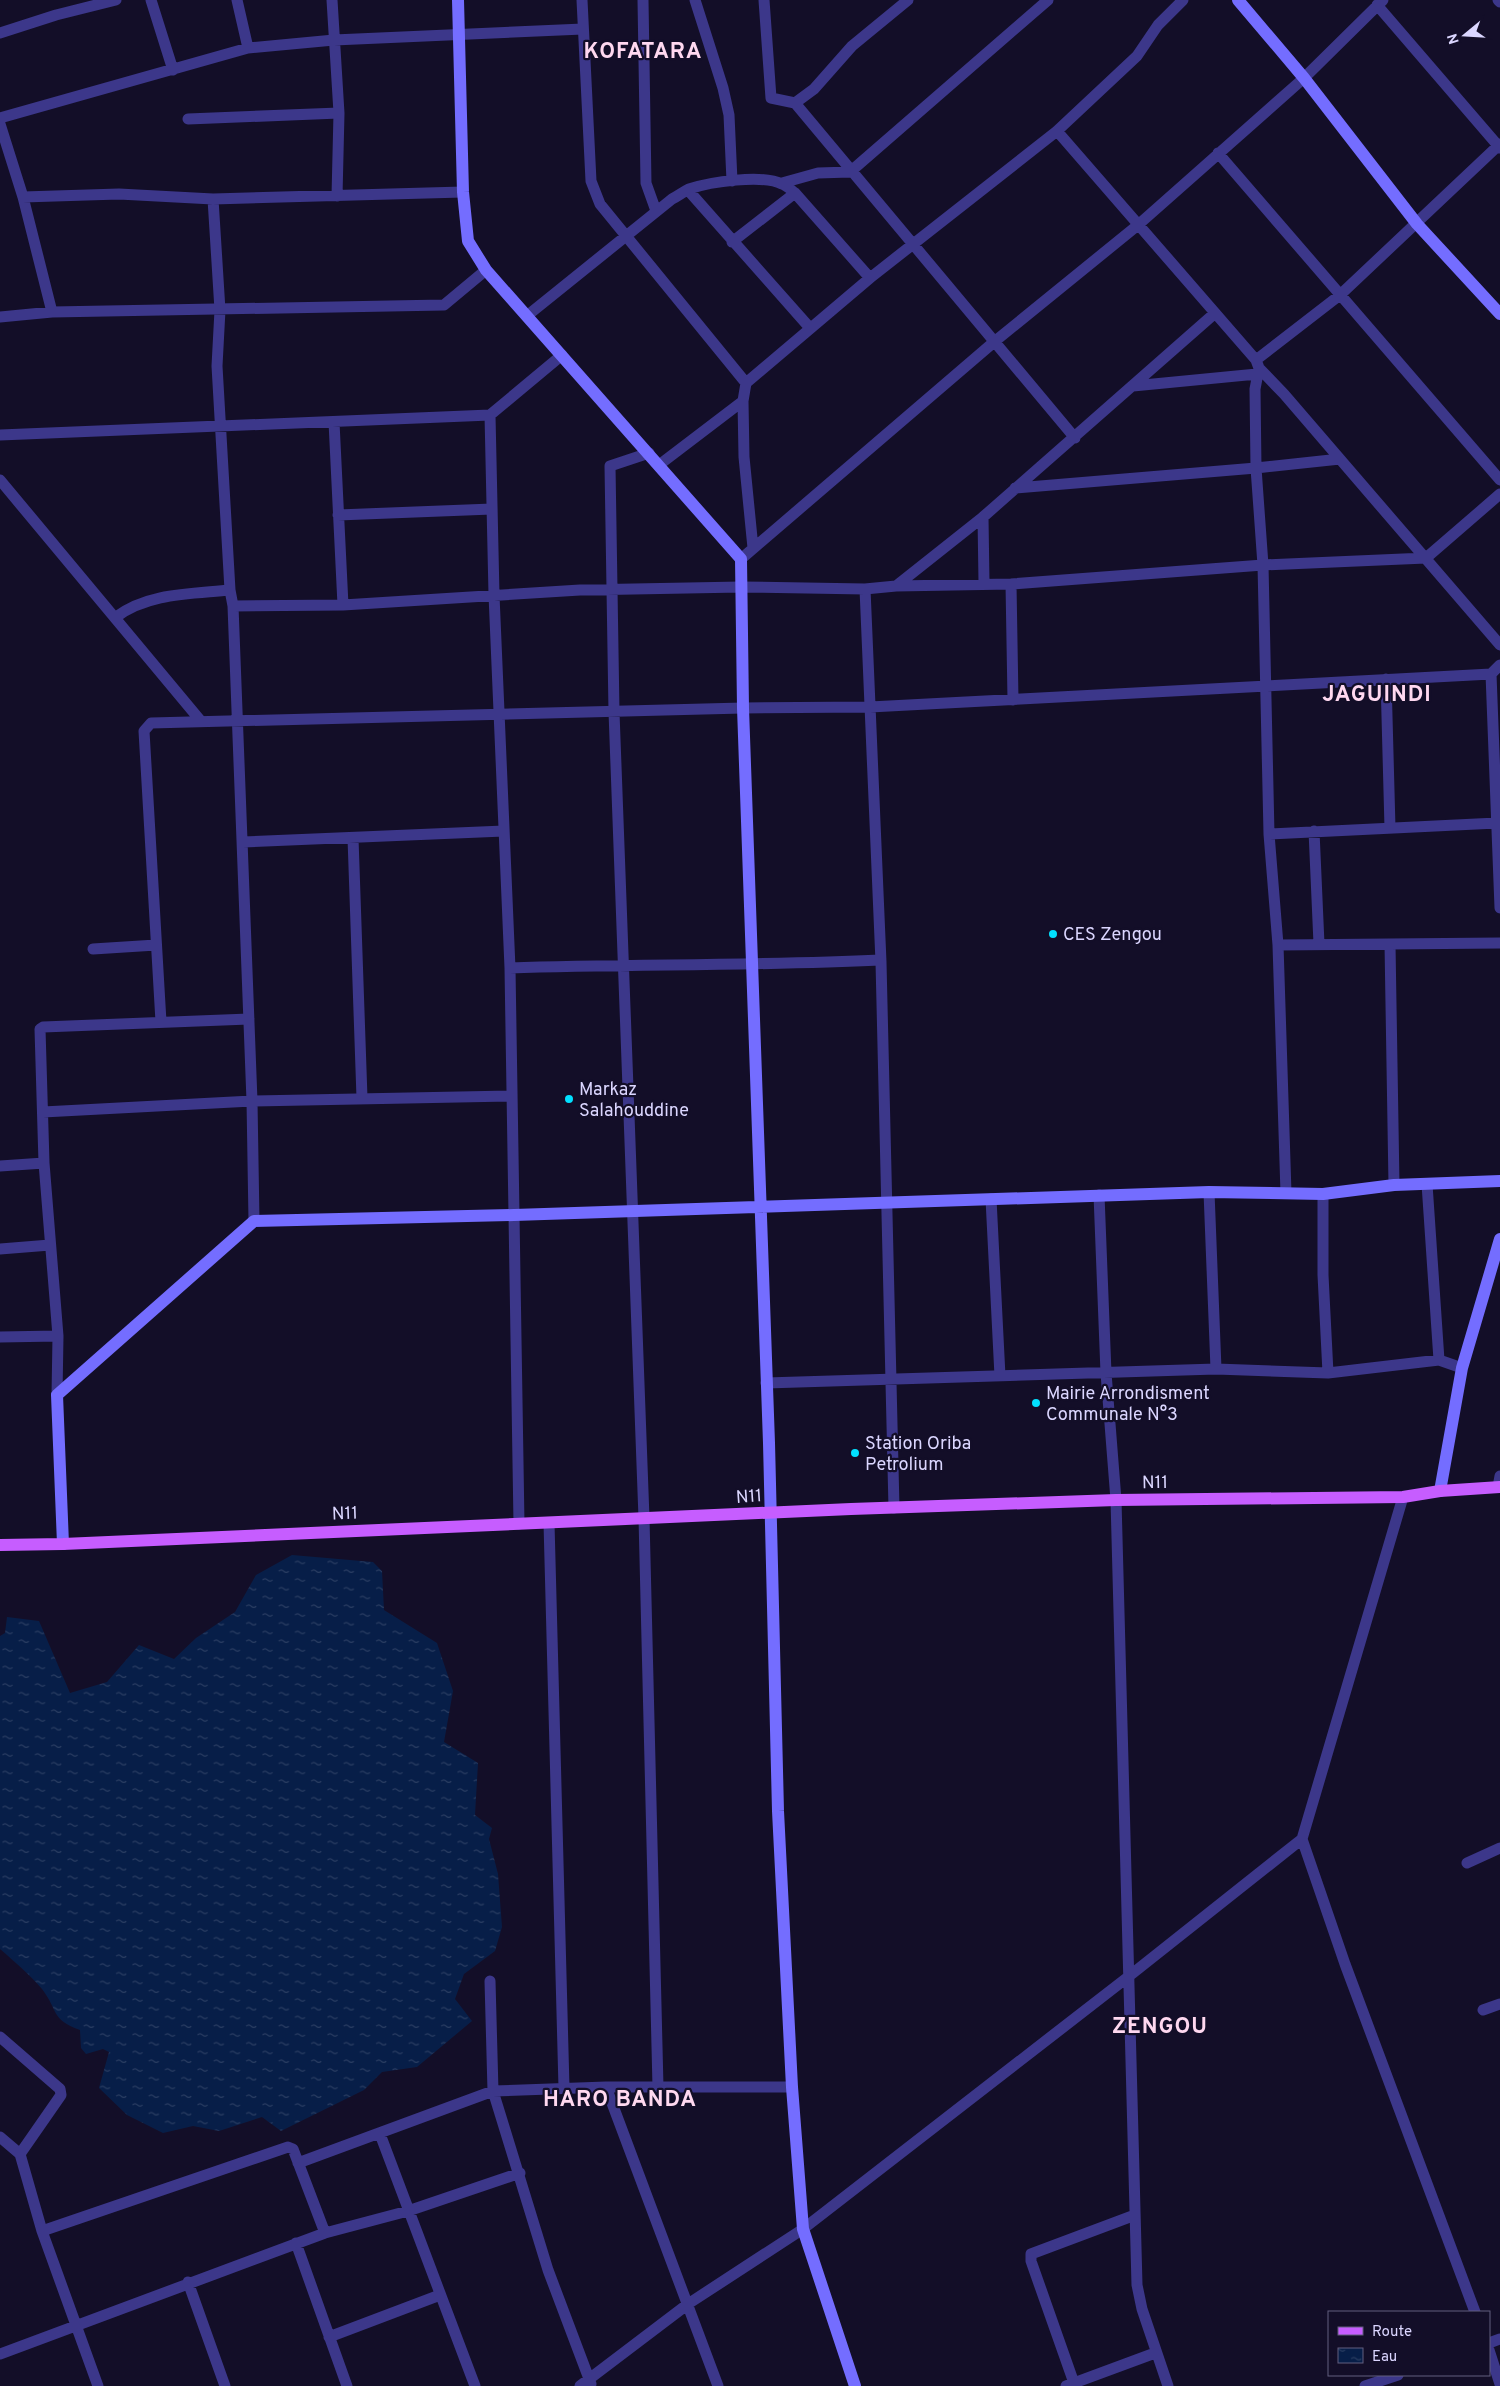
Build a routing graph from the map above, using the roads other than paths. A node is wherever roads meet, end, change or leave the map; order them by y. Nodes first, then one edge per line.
1 (116, 0) edge
2 (152, 0) edge
3 (332, 0) edge
4 (458, 0) edge
5 (582, 0) edge
6 (643, 0) edge
7 (695, 0) edge
8 (764, 0) edge
9 (908, 0) edge
10 (1048, 0) edge
11 (1183, 0) edge
12 (1238, 0) edge
13 (238, 2) edge
14 (1380, 2) edge
15 (583, 29) junction
16 (0, 33) edge
17 (459, 34) junction
18 (334, 40) junction
19 (248, 48) junction
20 (173, 70) junction
21 (1304, 78) junction
22 (795, 103) junction
23 (339, 113) junction
24 (0, 118) edge
25 (188, 119) dead end
26 (0, 124) edge
27 (1057, 131) junction
28 (1499, 146) edge
29 (1218, 153) junction
30 (850, 172) junction
31 (732, 181) junction
32 (782, 184) junction
33 (688, 190) junction
34 (463, 192) junction
35 (795, 193) junction
36 (337, 196) junction
37 (22, 197) junction
38 (213, 199) junction
39 (656, 211) junction
40 (1417, 224) junction
41 (1138, 225) junction
42 (627, 237) junction
43 (732, 242) junction
44 (912, 245) junction
45 (486, 270) junction
46 (870, 278) junction
47 (1340, 294) junction
48 (220, 310) junction
49 (52, 312) junction
50 (1214, 314) junction
51 (1500, 314) edge
52 (528, 315) junction
53 (0, 317) edge
54 (810, 328) junction
55 (994, 342) junction
56 (562, 355) junction
57 (1257, 367) junction
58 (746, 383) junction
59 (1133, 386) junction
60 (743, 401) junction
61 (490, 416) junction
62 (334, 422) junction
63 (219, 425) junction
64 (0, 435) edge
65 (1075, 438) junction
66 (649, 453) junction
67 (1340, 459) junction
68 (659, 465) junction
69 (1256, 468) junction
70 (0, 480) edge
71 (1500, 480) edge
72 (1015, 488) junction
73 (1500, 494) edge
74 (492, 510) junction
75 (338, 515) junction
76 (983, 516) junction
77 (753, 548) junction
78 (1426, 558) junction
79 (741, 559) junction
80 (1263, 565) junction
81 (984, 583) junction
82 (1011, 584) junction
83 (896, 586) junction
84 (741, 587) junction
85 (865, 589) junction
86 (230, 590) junction
87 (613, 590) junction
88 (494, 595) junction
89 (343, 605) junction
90 (234, 606) junction
91 (116, 617) junction
92 (1500, 645) edge
93 (1500, 665) edge
94 (1491, 674) junction
95 (1386, 679) junction
96 (1267, 684) junction
97 (1013, 700) junction
98 (870, 707) junction
99 (743, 708) junction
100 (614, 712) junction
101 (499, 714) junction
102 (200, 720) junction
103 (239, 720) junction
104 (1497, 823) junction
105 (1390, 828) junction
106 (504, 831) junction
107 (1314, 831) junction
108 (1270, 834) junction
109 (353, 838) junction
110 (243, 842) junction
111 (1500, 908) edge
112 (1500, 943) edge
113 (1319, 944) junction
114 (1390, 944) junction
115 (156, 945) junction
116 (1278, 945) junction
117 (93, 949) dead end
118 (880, 960) junction
119 (622, 964) junction
120 (753, 965) junction
121 (510, 968) junction
122 (249, 1019) junction
123 (161, 1022) junction
124 (511, 1096) junction
125 (362, 1098) junction
126 (252, 1101) junction
127 (43, 1112) junction
128 (44, 1163) junction
129 (0, 1166) edge
130 (1500, 1181) edge
131 (1427, 1184) junction
132 (1394, 1185) junction
133 (1209, 1192) junction
134 (1286, 1193) junction
135 (1323, 1194) junction
136 (1099, 1195) junction
137 (991, 1200) junction
138 (886, 1203) junction
139 (760, 1206) junction
140 (630, 1210) junction
141 (514, 1215) junction
142 (254, 1221) junction
143 (1500, 1238) edge
144 (50, 1245) junction
145 (0, 1249) edge
146 (0, 1336) edge
147 (58, 1336) junction
148 (1439, 1360) junction
149 (1462, 1368) junction
150 (1216, 1369) junction
151 (1106, 1373) junction
152 (1328, 1373) junction
153 (1000, 1376) junction
154 (890, 1380) junction
155 (766, 1383) junction
156 (57, 1395) junction
157 (1499, 1483) edge
158 (1440, 1491) junction
159 (1403, 1497) junction
160 (1116, 1500) junction
161 (894, 1508) junction
162 (769, 1512) junction
163 (644, 1518) junction
164 (549, 1523) junction
165 (519, 1524) junction
166 (63, 1544) junction
167 (0, 1545) edge
168 (1302, 1839) junction
169 (1500, 1848) edge
170 (1467, 1862) dead end
171 (1128, 1977) junction
172 (490, 1981) dead end
173 (1500, 2004) edge
174 (1483, 2010) dead end
175 (0, 2036) edge
176 (606, 2087) junction
177 (658, 2087) junction
178 (792, 2087) junction
179 (564, 2088) junction
180 (493, 2092) junction
181 (380, 2134) junction
182 (0, 2137) edge
183 (20, 2154) junction
184 (298, 2163) junction
185 (520, 2173) junction
186 (408, 2211) junction
187 (1135, 2215) junction
188 (804, 2229) junction
189 (42, 2231) junction
190 (325, 2233) junction
191 (296, 2243) junction
192 (188, 2282) junction
193 (440, 2295) junction
194 (688, 2304) junction
195 (1475, 2311) edge
196 (77, 2327) junction
197 (329, 2337) junction
198 (1155, 2353) junction
199 (1490, 2353) edge
200 (0, 2354) edge
201 (1395, 2376) edge
202 (587, 2384) edge
203 (1500, 2384) edge
204 (1070, 2385) edge
205 (98, 2386) edge
206 (226, 2386) edge
207 (347, 2386) edge
208 (475, 2386) edge
209 (718, 2386) edge
210 (855, 2386) edge
211 (1168, 2386) edge
212 (1365, 2386) edge

1 - 16 street
2 - 20 street
3 - 18 street
4 - 17 street
5 - 15 street
6 - 39 street
7 - 31 street
8 - 22 street
9 - 22 street
10 - 30 street
11 - 27 street
12 - 21 street
13 - 19 street
14 - 21 street
14 - 28 street
15 - 17 street
15 - 42 street
17 - 18 street
17 - 34 street
18 - 19 street
18 - 23 street
19 - 20 street
20 - 24 street
21 - 29 street
21 - 40 street
22 - 30 street
23 - 25 street
23 - 36 street
26 - 37 street
27 - 41 street
27 - 44 street
28 - 40 street
29 - 41 street
29 - 47 street
30 - 32 street
30 - 44 street
31 - 32 street
31 - 33 street
32 - 35 street
33 - 39 street
33 - 43 street
34 - 36 street
34 - 45 street
35 - 43 street
35 - 46 street
36 - 38 street
37 - 38 street
37 - 49 street
38 - 48 street
39 - 42 street
40 - 47 street
40 - 51 street
41 - 50 street
41 - 55 street
42 - 52 street
42 - 58 street
43 - 54 street
44 - 46 street
44 - 55 street
45 - 48 street
45 - 52 street
46 - 54 street
47 - 57 street
47 - 71 street
48 - 49 street
48 - 63 street
49 - 53 street
50 - 57 street
50 - 59 street
52 - 56 street
54 - 58 street
55 - 65 street
55 - 77 street
56 - 61 street
56 - 66 street
57 - 59 street
57 - 67 street
57 - 69 street
58 - 60 street
59 - 65 street
60 - 68 street
60 - 77 street
61 - 62 street
61 - 74 street
62 - 63 street
62 - 75 street
63 - 64 street
63 - 86 street
65 - 72 street
66 - 68 street
66 - 87 street
67 - 69 street
67 - 78 street
68 - 79 street
69 - 72 street
69 - 80 street
70 - 91 street
72 - 76 street
73 - 78 street
74 - 75 street
74 - 88 street
75 - 89 street
76 - 81 street
76 - 83 street
77 - 79 street
78 - 80 street
78 - 92 street
79 - 84 street
80 - 82 street
80 - 96 street
81 - 82 street
81 - 83 street
82 - 97 street
83 - 85 street
84 - 85 street
84 - 87 street
84 - 99 street
85 - 98 street
86 - 90 street
86 - 91 street
87 - 88 street
87 - 100 street
88 - 89 street
88 - 101 street
89 - 90 street
90 - 103 street
91 - 102 street
93 - 94 street
94 - 95 street
94 - 104 street
95 - 96 street
95 - 105 street
96 - 97 street
96 - 108 street
97 - 98 street
98 - 99 street
98 - 118 street
99 - 100 street
99 - 120 street
100 - 101 street
100 - 119 street
101 - 103 street
101 - 106 street
102 - 103 street
102 - 115 street
103 - 110 street
104 - 105 street
104 - 111 street
105 - 107 street
106 - 109 street
106 - 121 street
107 - 108 street
107 - 113 street
108 - 116 street
109 - 110 street
109 - 125 street
110 - 122 street
112 - 114 street
113 - 114 street
113 - 116 street
114 - 132 street
115 - 117 street
115 - 123 street
116 - 134 street
118 - 120 street
118 - 138 street
119 - 120 street
119 - 121 street
119 - 140 street
120 - 139 street
121 - 124 street
122 - 123 street
122 - 126 street
123 - 127 street
124 - 125 street
124 - 141 street
125 - 126 street
126 - 127 street
126 - 142 street
127 - 128 street
128 - 129 street
128 - 144 street
130 - 131 street
131 - 132 street
131 - 148 street
132 - 135 street
133 - 134 street
133 - 136 street
133 - 150 street
134 - 135 street
135 - 152 street
136 - 137 street
136 - 151 street
137 - 138 street
137 - 153 street
138 - 139 street
138 - 154 street
139 - 140 street
139 - 155 street
140 - 141 street
140 - 163 street
141 - 142 street
141 - 165 street
142 - 156 street
143 - 149 street
144 - 145 street
144 - 147 street
146 - 147 street
147 - 156 street
148 - 149 street
148 - 152 street
149 - 158 street
150 - 151 street
150 - 152 street
151 - 153 street
151 - 160 street
153 - 154 street
154 - 155 street
154 - 161 street
155 - 162 street
156 - 166 street
157 - 158 main road, N11
158 - 159 main road, N11
159 - 160 main road, N11
159 - 168 street
160 - 161 main road, N11
160 - 171 street
161 - 162 main road, N11
162 - 163 main road, N11
162 - 178 street
163 - 164 main road, N11
163 - 177 street
164 - 165 main road, N11
164 - 179 street
165 - 166 main road, N11
166 - 167 main road, N11
168 - 171 street
168 - 195 street
169 - 170 street
171 - 187 street
171 - 188 street
172 - 180 street
173 - 174 street
175 - 183 street
176 - 177 street
176 - 179 street
176 - 194 street
177 - 178 street
178 - 188 street
179 - 180 street
180 - 181 street
180 - 185 street
181 - 184 street
181 - 186 street
182 - 183 street
183 - 189 street
184 - 189 street
184 - 190 street
185 - 186 street
185 - 202 street
186 - 190 street
186 - 193 street
187 - 198 street
187 - 204 street
188 - 194 street
188 - 210 street
189 - 196 street
190 - 191 street
191 - 192 street
191 - 197 street
192 - 196 street
192 - 206 street
193 - 197 street
193 - 208 street
194 - 202 street
194 - 209 street
196 - 200 street
196 - 205 street
197 - 207 street
198 - 204 street
198 - 211 street
199 - 203 street
201 - 212 street

